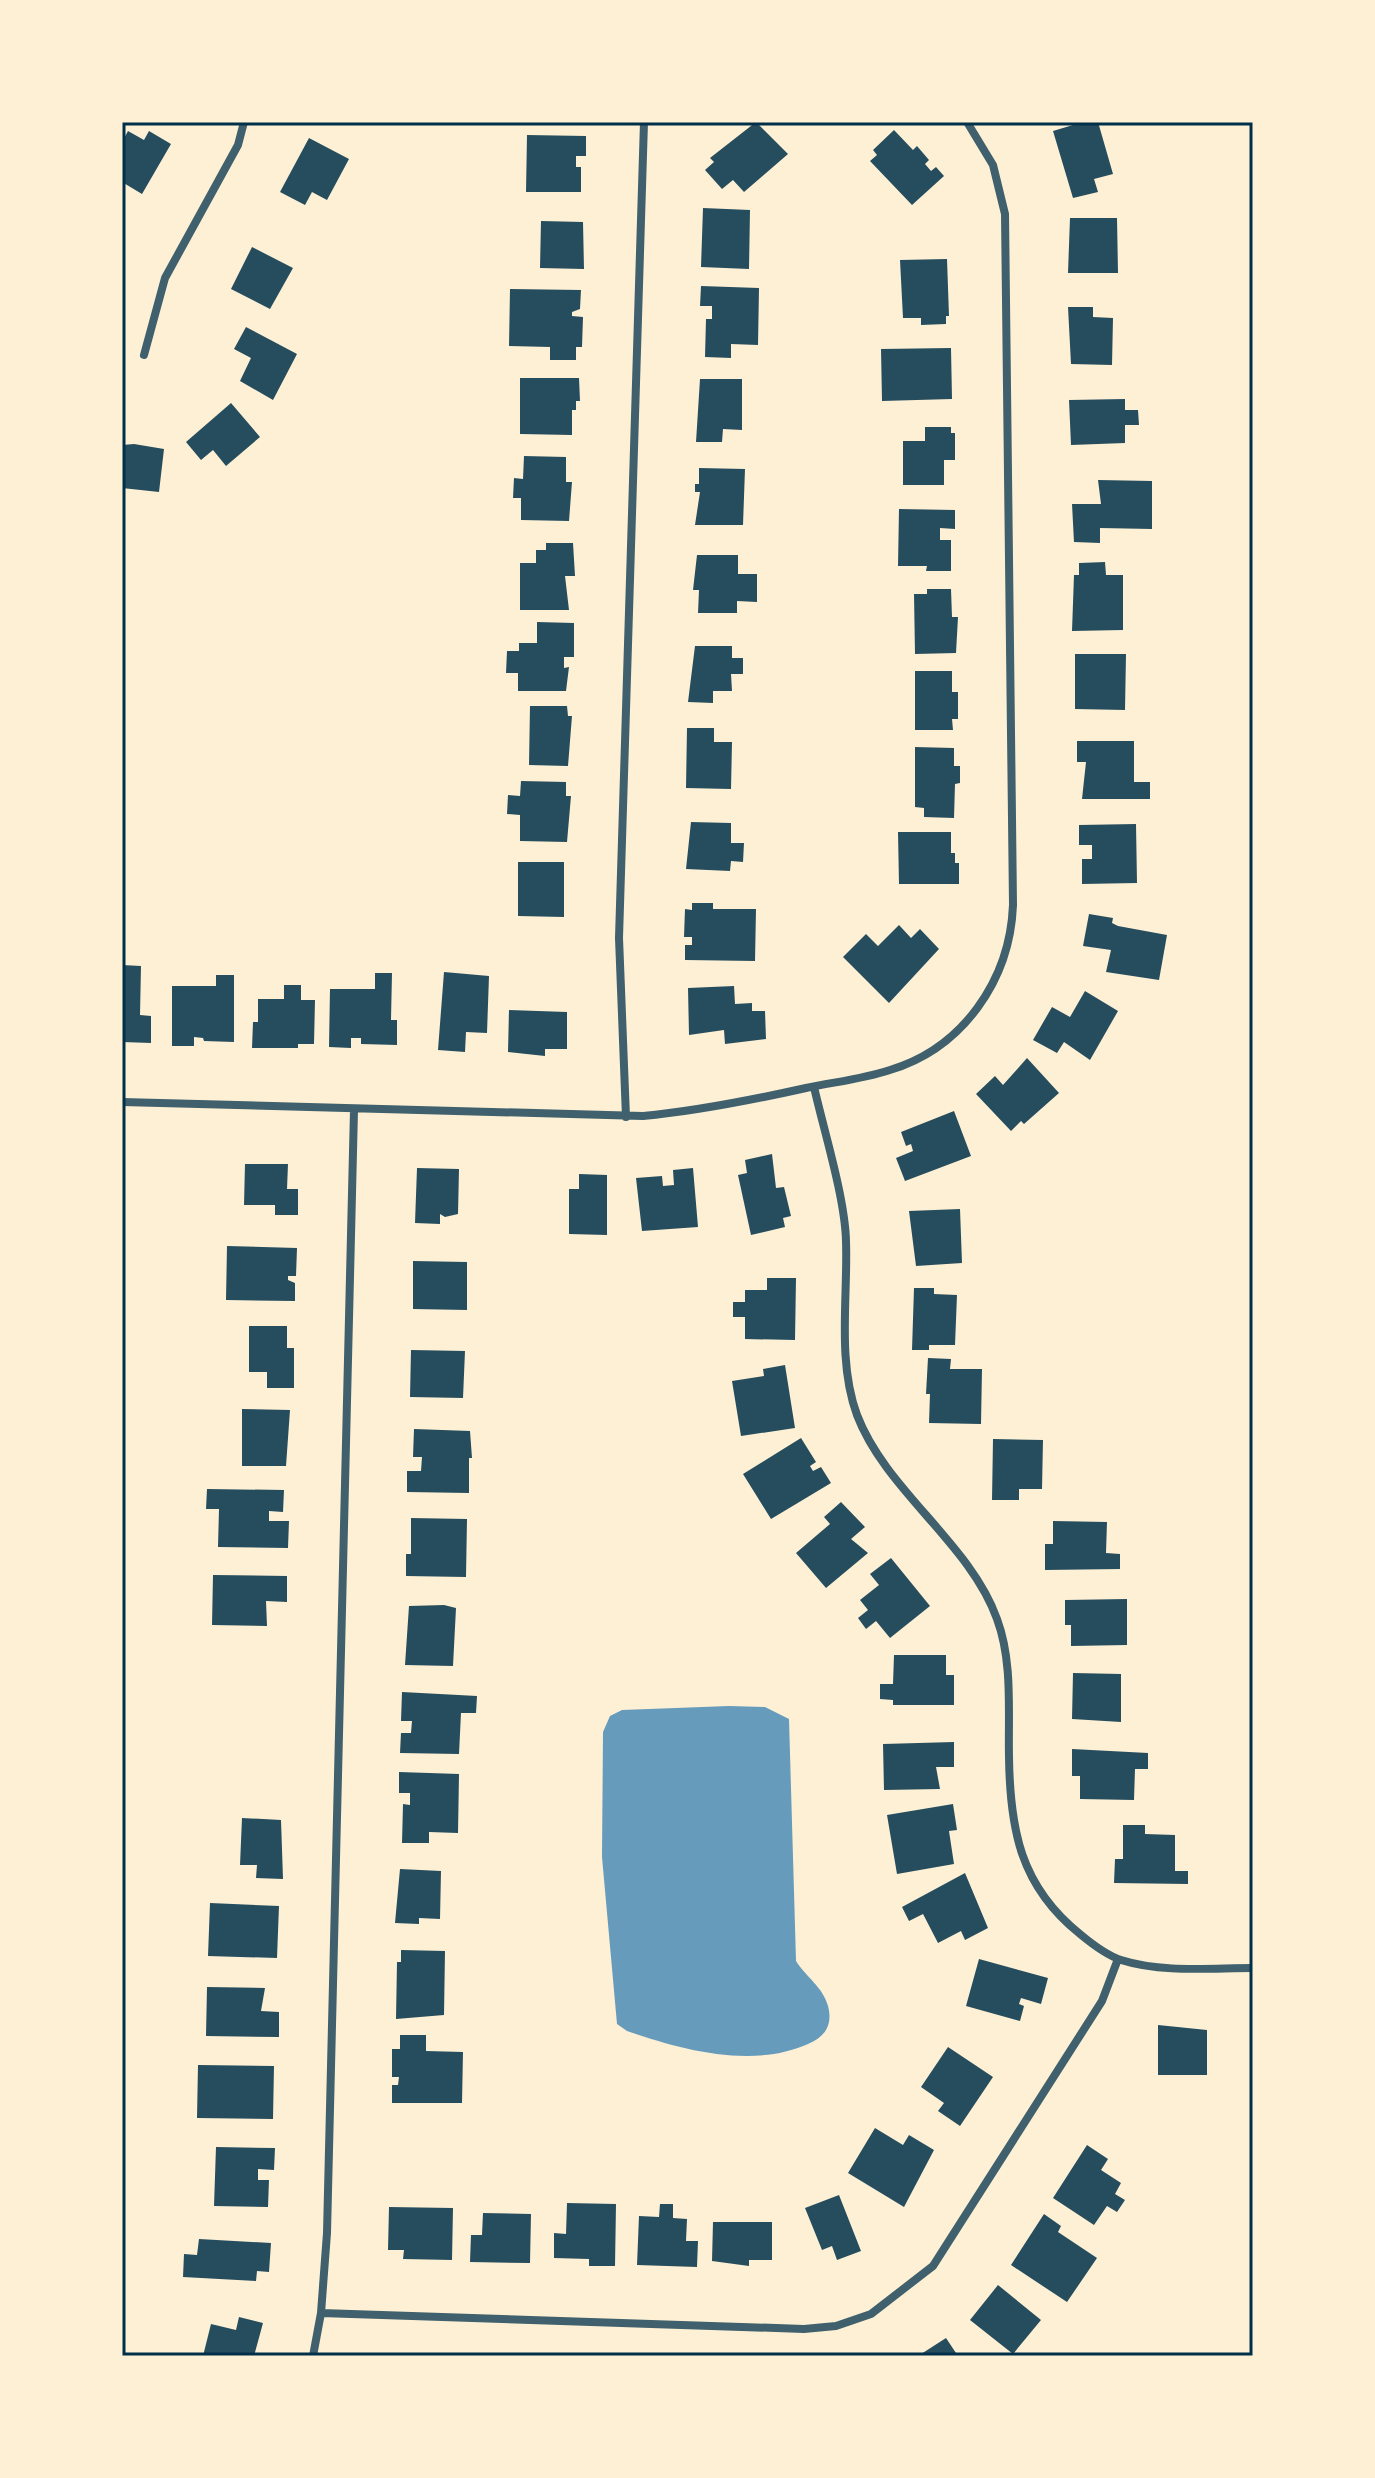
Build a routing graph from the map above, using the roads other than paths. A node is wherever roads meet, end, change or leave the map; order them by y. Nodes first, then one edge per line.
1 (244, 122) edge
2 (644, 122) edge
3 (967, 122) edge
4 (144, 355) dead end
5 (814, 1087) junction
6 (122, 1102) edge
7 (354, 1110) junction
8 (626, 1117) junction
9 (1118, 1959) junction
10 (1253, 1968) edge
11 (321, 2313) junction
12 (313, 2356) edge

1 - 4 street
2 - 8 street
3 - 5 street
5 - 8 street
5 - 9 street
6 - 7 street
7 - 8 street
7 - 11 street
9 - 10 street
9 - 11 street
11 - 12 street

